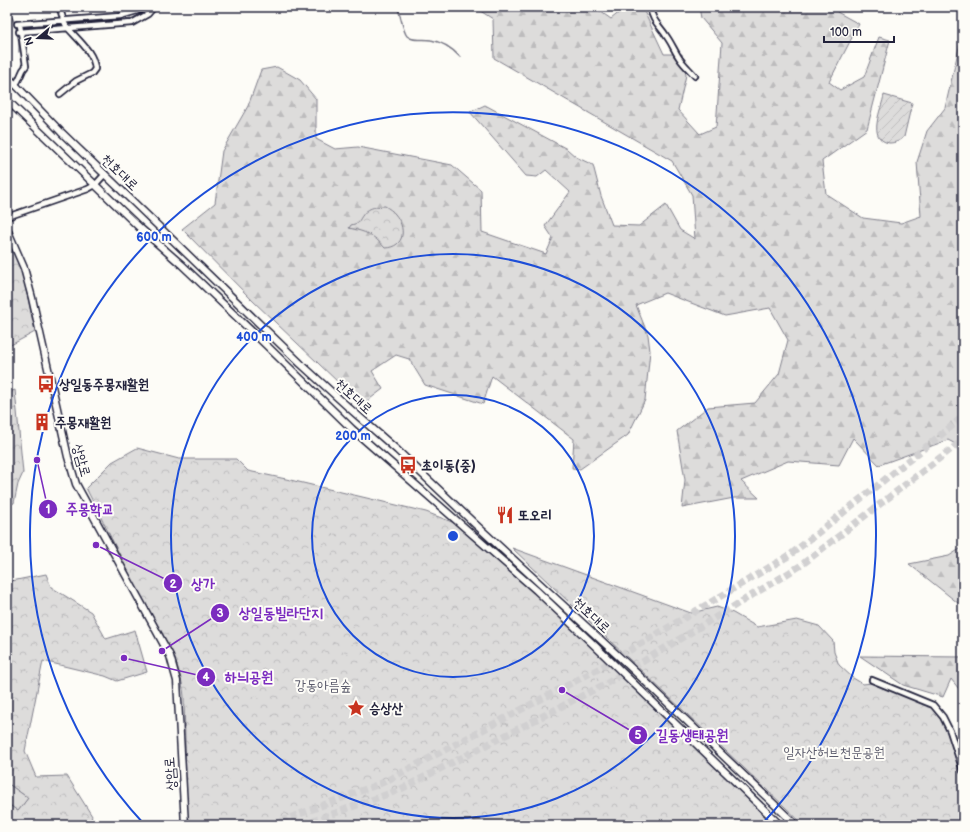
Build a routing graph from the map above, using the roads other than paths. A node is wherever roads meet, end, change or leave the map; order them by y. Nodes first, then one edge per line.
1 (59, 7) edge
2 (144, 7) edge
3 (154, 7) edge
4 (650, 7) edge
5 (64, 21) junction
6 (67, 27) junction
7 (20, 32) junction
8 (7, 76) edge
9 (695, 76) dead end
10 (14, 85) junction
11 (60, 94) dead end
12 (7, 100) edge
13 (105, 174) junction
14 (95, 185) junction
15 (7, 217) edge
16 (7, 229) edge
17 (872, 680) dead end
18 (963, 771) edge
19 (185, 825) edge
20 (780, 825) edge
21 (796, 825) edge

1 - 5 street
2 - 5 street
3 - 6 street
4 - 9 street
5 - 6 street
5 - 7 street
6 - 7 street
6 - 11 street
7 - 10 street
8 - 10 main road, 천호대로
10 - 13 main road, 천호대로
12 - 14 main road, 천호대로
13 - 14 street
13 - 21 main road, 천호대로
14 - 15 street
14 - 20 main road, 천호대로
16 - 19 main road, 상암로
17 - 18 street

